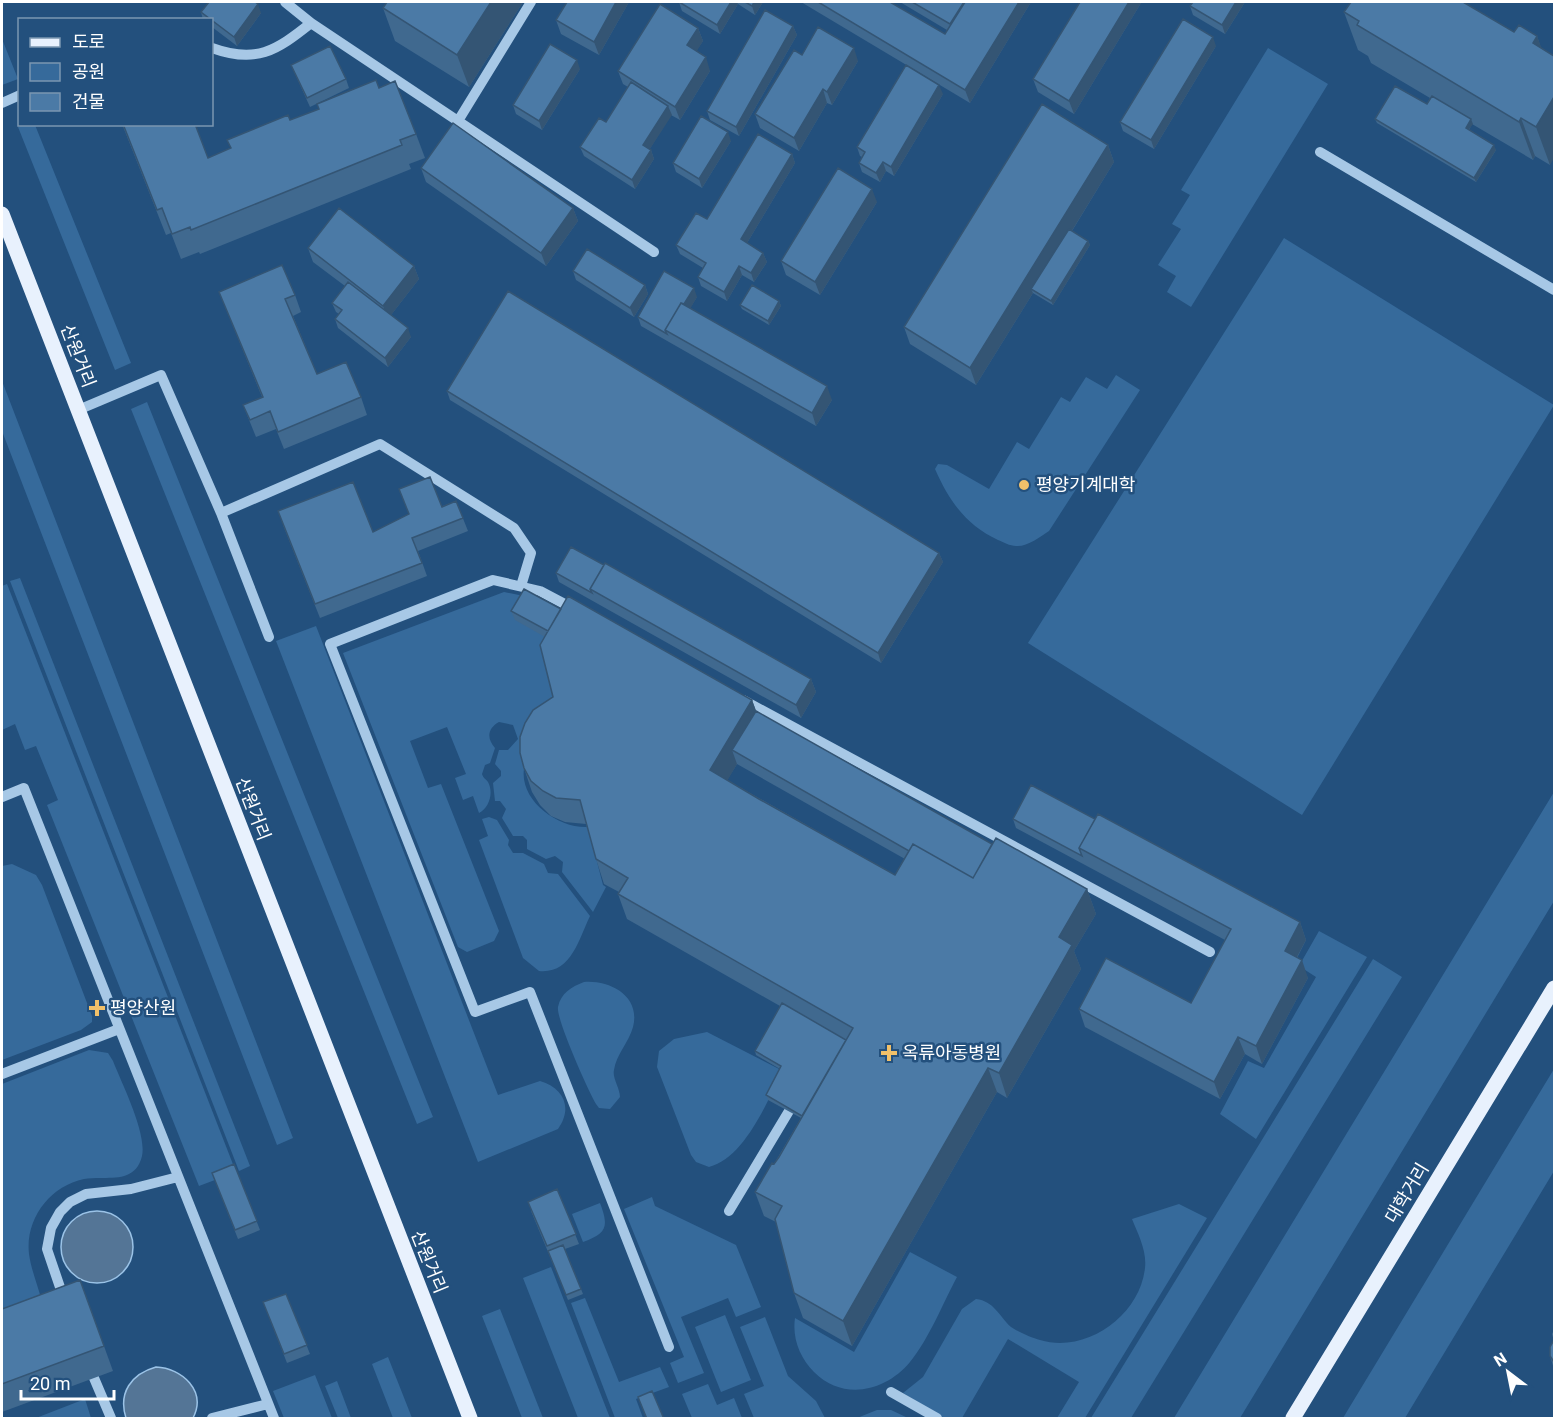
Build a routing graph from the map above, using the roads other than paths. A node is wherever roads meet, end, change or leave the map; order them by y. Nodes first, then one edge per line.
1 (285, 2) edge
2 (531, 2) edge
3 (311, 23) junction
4 (213, 48) edge
5 (18, 96) edge
6 (2, 103) edge
7 (458, 121) junction
8 (1320, 152) dead end
9 (2, 214) edge
10 (654, 252) dead end
11 (1554, 290) edge
12 (78, 410) junction
13 (221, 513) junction
14 (521, 586) junction
15 (582, 613) edge
16 (269, 637) dead end
17 (729, 692) edge
18 (2, 797) edge
19 (1210, 952) dead end
20 (1554, 988) edge
21 (119, 1029) junction
22 (2, 1074) edge
23 (789, 1111) edge
24 (178, 1178) junction
25 (729, 1211) dead end
26 (68, 1312) edge
27 (669, 1347) dead end
28 (93, 1378) edge
29 (891, 1392) dead end
30 (268, 1404) junction
31 (111, 1419) edge
32 (212, 1419) edge
33 (274, 1419) edge
34 (470, 1419) edge
35 (937, 1419) edge
36 (1293, 1419) edge

1 - 3 street
2 - 7 street
3 - 4 street
3 - 7 street
5 - 6 street
7 - 10 street
8 - 11 street
9 - 12 main road, 산원거리
12 - 13 street
12 - 34 main road, 산원거리
13 - 14 street
13 - 16 street
14 - 15 street
14 - 27 street
17 - 19 street
18 - 21 street
20 - 36 main road, 대학거리
21 - 22 street
21 - 24 street
23 - 25 street
24 - 26 street
24 - 30 street
28 - 31 street
29 - 35 street
30 - 32 street
30 - 33 street

